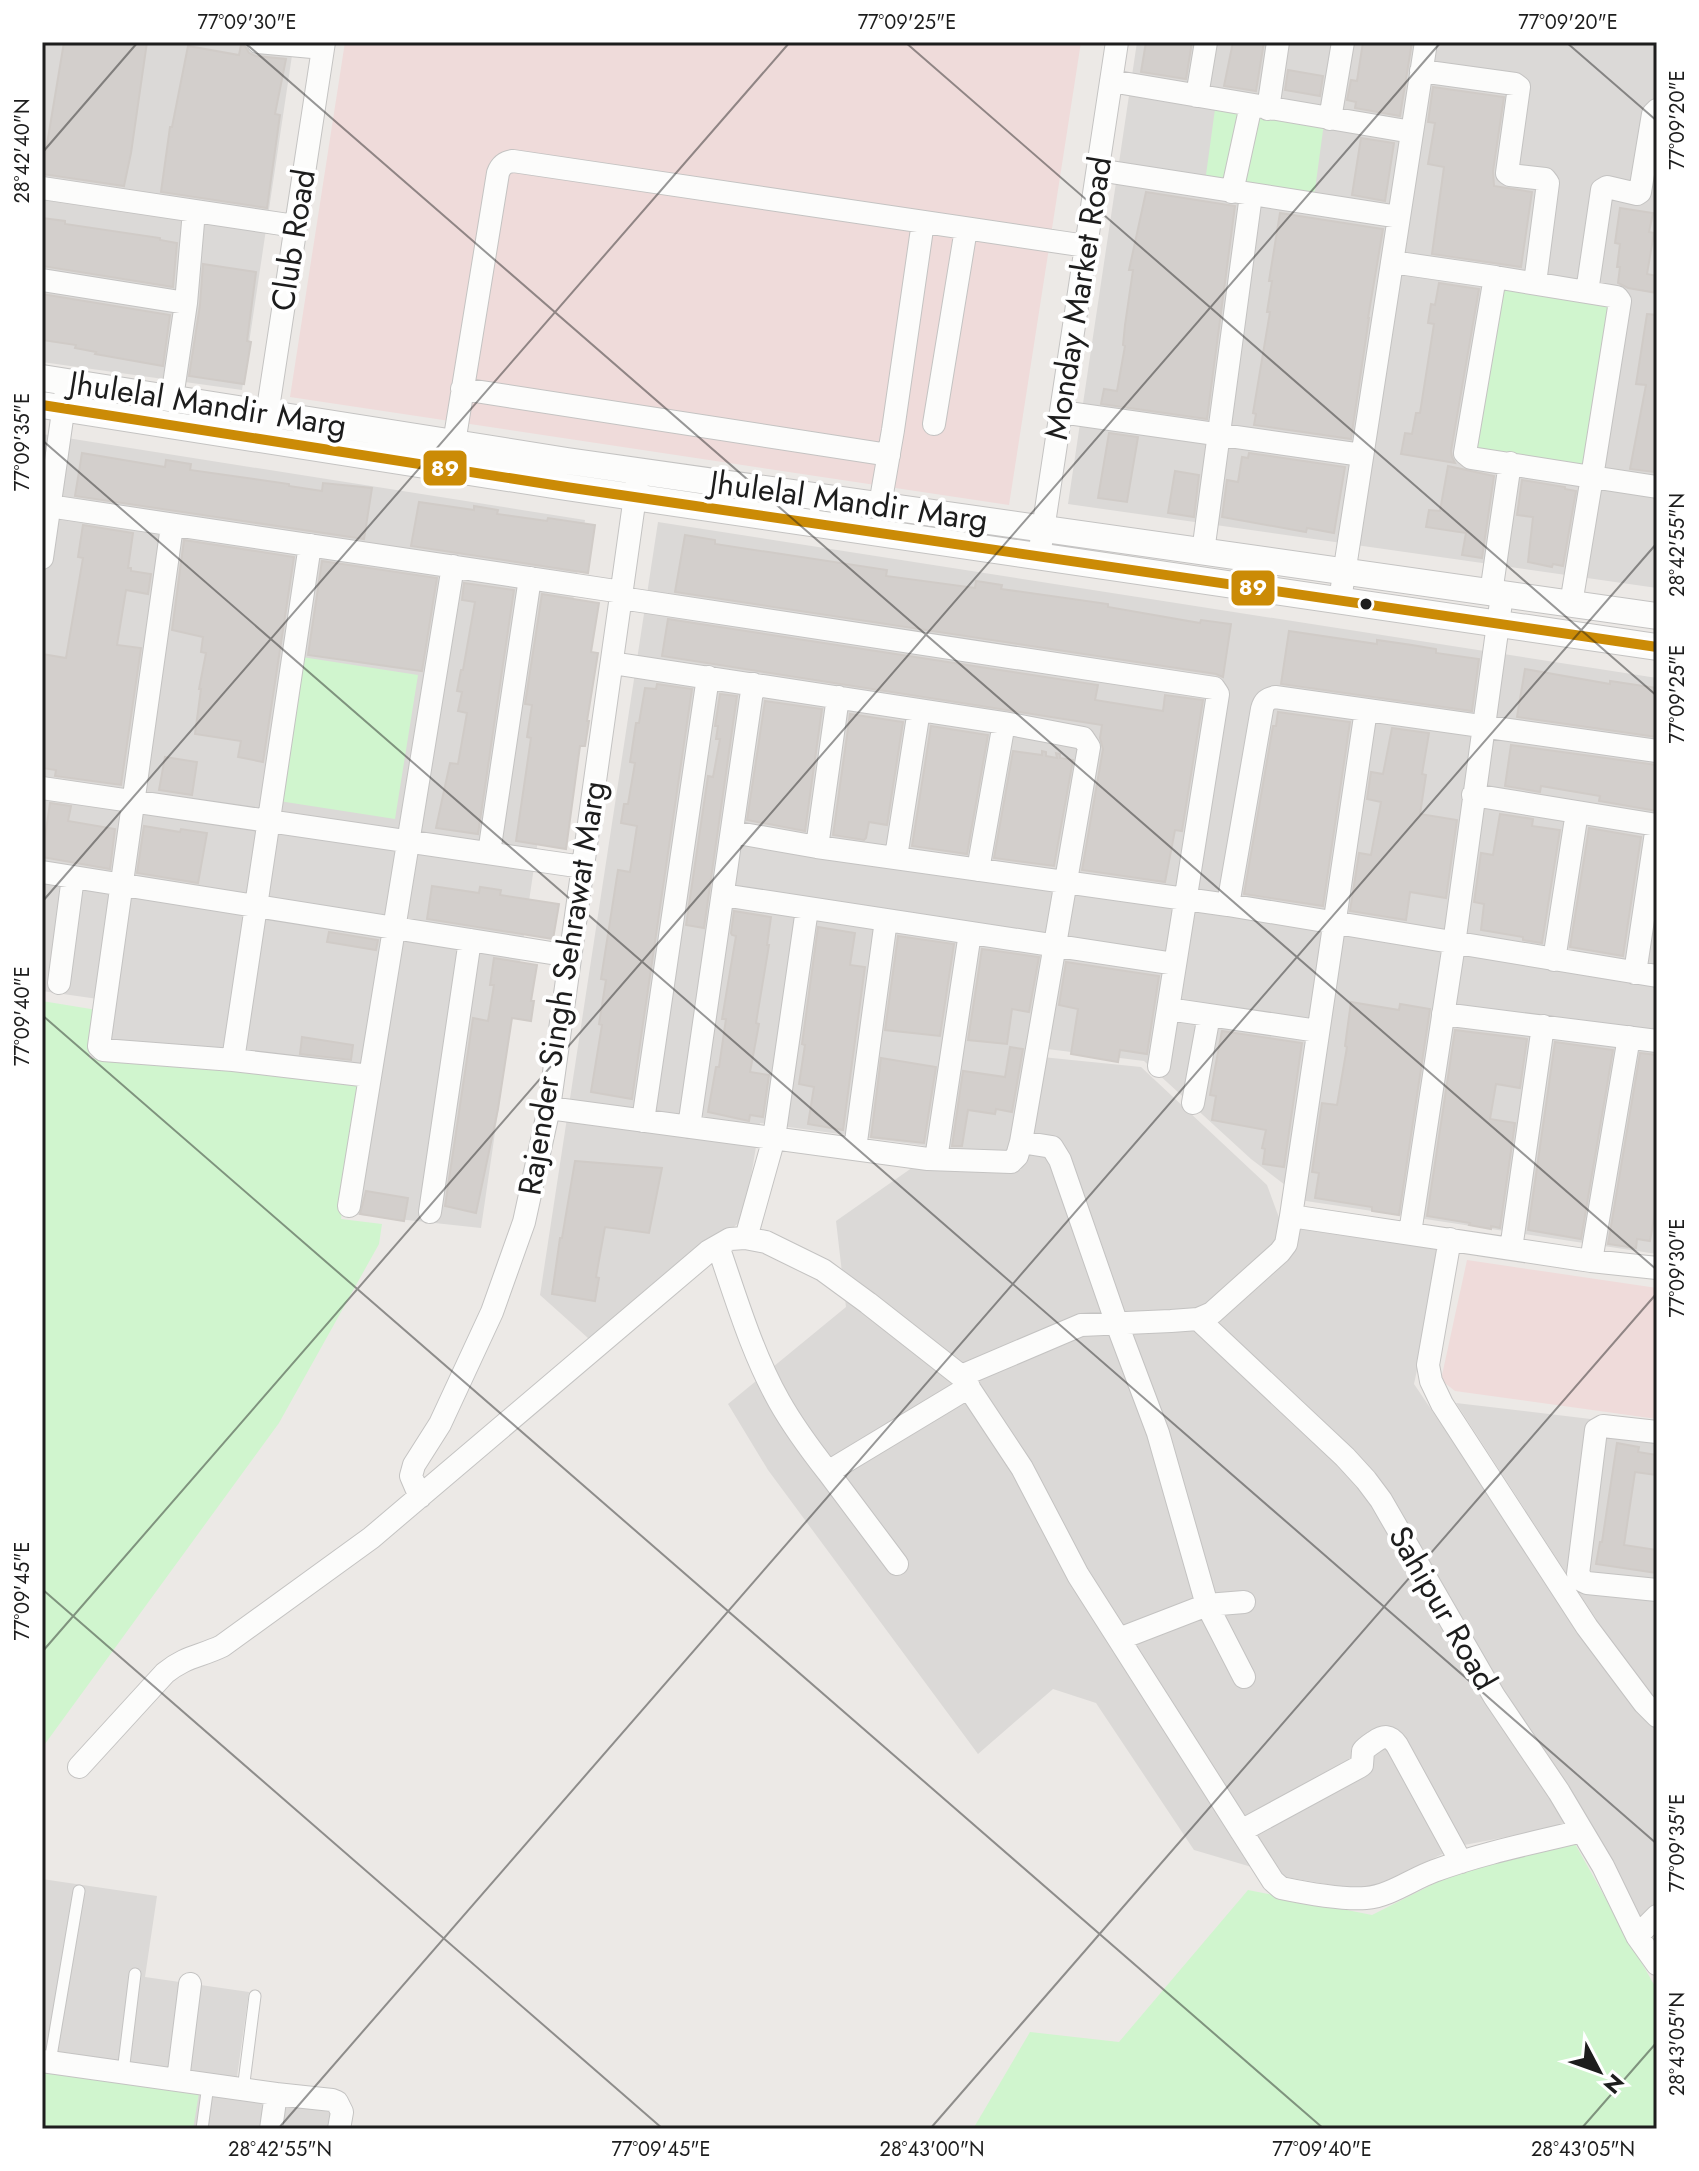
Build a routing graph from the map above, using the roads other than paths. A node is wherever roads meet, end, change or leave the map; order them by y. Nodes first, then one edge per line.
1 (258, 42) edge
2 (1117, 42) edge
3 (1206, 42) edge
4 (1278, 42) edge
5 (1343, 42) edge
6 (1426, 42) edge
7 (324, 45) edge
8 (1421, 71) junction
9 (1111, 81) junction
10 (1197, 96) junction
11 (1259, 107) junction
12 (1657, 110) edge
13 (1330, 119) junction
14 (1412, 132) junction
15 (1098, 170) junction
16 (42, 188) edge
17 (1242, 193) junction
18 (194, 211) junction
19 (1399, 217) junction
20 (923, 222) junction
21 (295, 226) junction
22 (966, 229) junction
23 (1086, 246) junction
24 (1392, 262) junction
25 (1495, 277) junction
26 (42, 280) edge
27 (1535, 283) junction
28 (1587, 292) junction
29 (186, 303) junction
30 (462, 389) junction
31 (54, 393) edge
32 (172, 398) junction
33 (1061, 412) junction
34 (934, 424) dead end
35 (266, 426) junction
36 (1219, 435) junction
37 (454, 443) junction
38 (889, 455) junction
39 (1362, 455) junction
40 (1510, 463) junction
41 (1592, 477) junction
42 (637, 484) junction
43 (1657, 487) edge
44 (880, 505) junction
45 (49, 506) junction
46 (172, 526) junction
47 (1043, 528) junction
48 (310, 545) junction
49 (1203, 552) junction
50 (1039, 555) junction
51 (42, 558) edge
52 (453, 566) junction
53 (1344, 572) junction
54 (530, 578) junction
55 (1497, 594) junction
56 (621, 595) junction
57 (1340, 600) junction
58 (1571, 604) junction
59 (1657, 616) edge
60 (1498, 623) junction
61 (1657, 647) edge
62 (612, 663) junction
63 (708, 677) junction
64 (753, 684) junction
65 (838, 697) junction
66 (919, 710) junction
67 (1366, 710) junction
68 (1004, 723) junction
69 (1483, 727) junction
70 (1657, 751) edge
71 (42, 788) edge
72 (1473, 795) junction
73 (133, 802) junction
74 (1577, 812) junction
75 (269, 821) junction
76 (1657, 825) edge
77 (732, 832) junction
78 (408, 841) junction
79 (817, 847) junction
80 (489, 853) junction
81 (896, 857) junction
82 (583, 867) junction
83 (978, 870) junction
84 (42, 872) edge
85 (73, 877) junction
86 (1065, 882) junction
87 (121, 885) junction
88 (723, 895) junction
89 (1185, 899) junction
90 (1228, 905) junction
91 (256, 906) junction
92 (807, 909) junction
93 (886, 920) junction
94 (1335, 923) junction
95 (394, 928) junction
96 (970, 933) junction
97 (470, 940) junction
98 (1454, 944) junction
99 (1055, 945) junction
100 (570, 956) junction
101 (1554, 960) junction
102 (1175, 964) junction
103 (1646, 974) edge
104 (59, 983) dead end
105 (1168, 1009) junction
106 (1443, 1014) junction
107 (1209, 1015) junction
108 (1543, 1026) junction
109 (1318, 1031) junction
110 (1629, 1037) junction
111 (1657, 1041) edge
112 (233, 1060) junction
113 (1159, 1066) dead end
114 (370, 1076) junction
115 (1193, 1103) dead end
116 (549, 1108) junction
117 (643, 1121) junction
118 (689, 1127) junction
119 (774, 1138) junction
120 (1021, 1142) junction
121 (855, 1149) junction
122 (936, 1159) junction
123 (349, 1206) dead end
124 (430, 1212) dead end
125 (1291, 1216) junction
126 (1410, 1233) junction
127 (746, 1238) junction
128 (1450, 1239) junction
129 (718, 1246) junction
130 (1511, 1249) junction
131 (1591, 1261) junction
132 (1657, 1268) edge
133 (1198, 1319) junction
134 (1117, 1324) junction
135 (965, 1382) junction
136 (1657, 1432) edge
137 (828, 1472) junction
138 (420, 1497) junction
139 (897, 1564) dead end
140 (1657, 1590) edge
141 (1244, 1602) dead end
142 (1207, 1605) junction
143 (1119, 1639) junction
144 (1244, 1677) dead end
145 (1657, 1716) edge
146 (79, 1767) dead end
147 (1241, 1831) junction
148 (1582, 1831) junction
149 (1461, 1862) junction
150 (79, 1891) dead end
151 (1657, 1916) edge
152 (1637, 1936) junction
153 (1657, 1964) edge
154 (135, 1974) dead end
155 (190, 1984) dead end
156 (255, 1996) dead end
157 (46, 2061) edge
158 (123, 2072) junction
159 (178, 2080) junction
160 (208, 2085) junction
161 (243, 2090) junction
162 (276, 2094) junction
163 (202, 2129) edge
164 (271, 2129) edge
165 (339, 2129) edge

1 - 7 street
2 - 9 street, Monday Market Road
3 - 10 street
4 - 11 street
5 - 13 street
6 - 8 street
7 - 21 street, Club Road
8 - 14 street
8 - 27 street
9 - 10 street
9 - 15 street, Monday Market Road
10 - 11 street
11 - 13 street
11 - 17 street
12 - 28 street
13 - 14 street
14 - 19 street
15 - 17 street
15 - 23 street, Monday Market Road
16 - 18 street
17 - 19 street
17 - 36 street
18 - 21 street
18 - 29 street
19 - 24 street
20 - 22 street
20 - 30 street
20 - 38 street
21 - 35 street, Club Road
22 - 23 street
22 - 34 street
23 - 33 street, Monday Market Road
24 - 25 street
24 - 39 street
25 - 27 street
25 - 40 street
26 - 29 street
27 - 28 street
28 - 41 street
29 - 32 street
30 - 37 street
30 - 38 street
31 - 32 street, Jhulelal Mandir Marg
31 - 35 street, Jhulelal Mandir Marg
31 - 45 street
32 - 35 street, Jhulelal Mandir Marg
33 - 36 street
33 - 47 street, Monday Market Road
35 - 37 street, Jhulelal Mandir Marg
35 - 42 street, Jhulelal Mandir Marg
36 - 39 street
36 - 49 street
37 - 42 street, Jhulelal Mandir Marg
38 - 44 street
39 - 53 street
40 - 41 street
40 - 55 street
41 - 43 street
41 - 58 street
42 - 44 street, Jhulelal Mandir Marg
42 - 50 street, Jhulelal Mandir Marg
42 - 56 street, Rajender Singh Sehrawat Marg
44 - 47 street, Jhulelal Mandir Marg
45 - 46 street
45 - 51 street
46 - 48 street
46 - 73 street
47 - 49 street, Jhulelal Mandir Marg
47 - 50 street, Monday Market Road
48 - 52 street
48 - 75 street
49 - 53 street, Jhulelal Mandir Marg
50 - 57 street, Jhulelal Mandir Marg
52 - 54 street
52 - 78 street
53 - 55 street, Jhulelal Mandir Marg
53 - 57 street
54 - 56 street
54 - 80 street
55 - 58 street, Jhulelal Mandir Marg
55 - 60 street
56 - 62 street, Rajender Singh Sehrawat Marg
56 - 89 street
57 - 60 street, Jhulelal Mandir Marg
58 - 59 street, Jhulelal Mandir Marg
60 - 61 street, Jhulelal Mandir Marg
60 - 69 street
62 - 63 street
62 - 82 street, Rajender Singh Sehrawat Marg
63 - 64 street
63 - 117 street
64 - 65 street
64 - 77 street
65 - 66 street
65 - 79 street
66 - 68 street
66 - 81 street
67 - 69 street
67 - 90 street
67 - 94 street
68 - 83 street
68 - 86 street
69 - 70 street
69 - 72 street
71 - 73 street
72 - 74 street
72 - 98 street
73 - 75 street
73 - 87 street
74 - 76 street
74 - 101 street
75 - 78 street
75 - 91 street
76 - 103 street
77 - 79 street
77 - 88 street
78 - 80 street
78 - 95 street
79 - 81 street
80 - 82 street
81 - 83 street
82 - 100 street, Rajender Singh Sehrawat Marg
83 - 86 street
84 - 85 street
85 - 87 street
85 - 104 street
86 - 89 street
86 - 99 street
87 - 91 street
87 - 112 street
88 - 92 street
88 - 118 street
89 - 90 street
89 - 102 street
90 - 94 street
91 - 95 street
91 - 112 street
92 - 93 street
92 - 119 street
93 - 96 street
93 - 121 street
94 - 98 street
94 - 109 street
95 - 97 street
95 - 114 street
96 - 99 street
96 - 122 street
97 - 100 street
97 - 124 street
98 - 101 street
98 - 106 street
99 - 102 street
99 - 120 street
100 - 116 street, Rajender Singh Sehrawat Marg
101 - 103 street
102 - 105 street
105 - 107 street
105 - 113 street
106 - 108 street
106 - 126 street
107 - 109 street
107 - 115 street
108 - 110 street
108 - 130 street
109 - 125 street
110 - 111 street
110 - 131 street
112 - 114 street
114 - 123 street
116 - 117 street
116 - 138 street, Rajender Singh Sehrawat Marg
117 - 118 street
118 - 119 street
119 - 121 street
119 - 127 street
120 - 122 street
120 - 134 street
121 - 122 street
125 - 126 street
125 - 133 street
126 - 128 street
127 - 129 street
127 - 135 street
128 - 130 street
128 - 145 street
129 - 137 street
129 - 138 street
130 - 131 street
131 - 132 street
133 - 134 street
133 - 148 street, Sahipur Road
134 - 135 street
134 - 142 street
135 - 137 street
135 - 143 street
136 - 140 street
137 - 139 street
138 - 146 street
141 - 142 street
142 - 143 street
142 - 144 street
143 - 147 street
147 - 149 street
147 - 149 street
148 - 149 street
148 - 152 street, Sahipur Road
150 - 157 lane
151 - 152 street
152 - 153 street, Sahipur Road
154 - 158 lane
155 - 159 street
156 - 161 lane
157 - 158 street
158 - 159 street
159 - 160 street
160 - 161 street
160 - 163 lane
161 - 162 street
162 - 164 street
162 - 165 street

